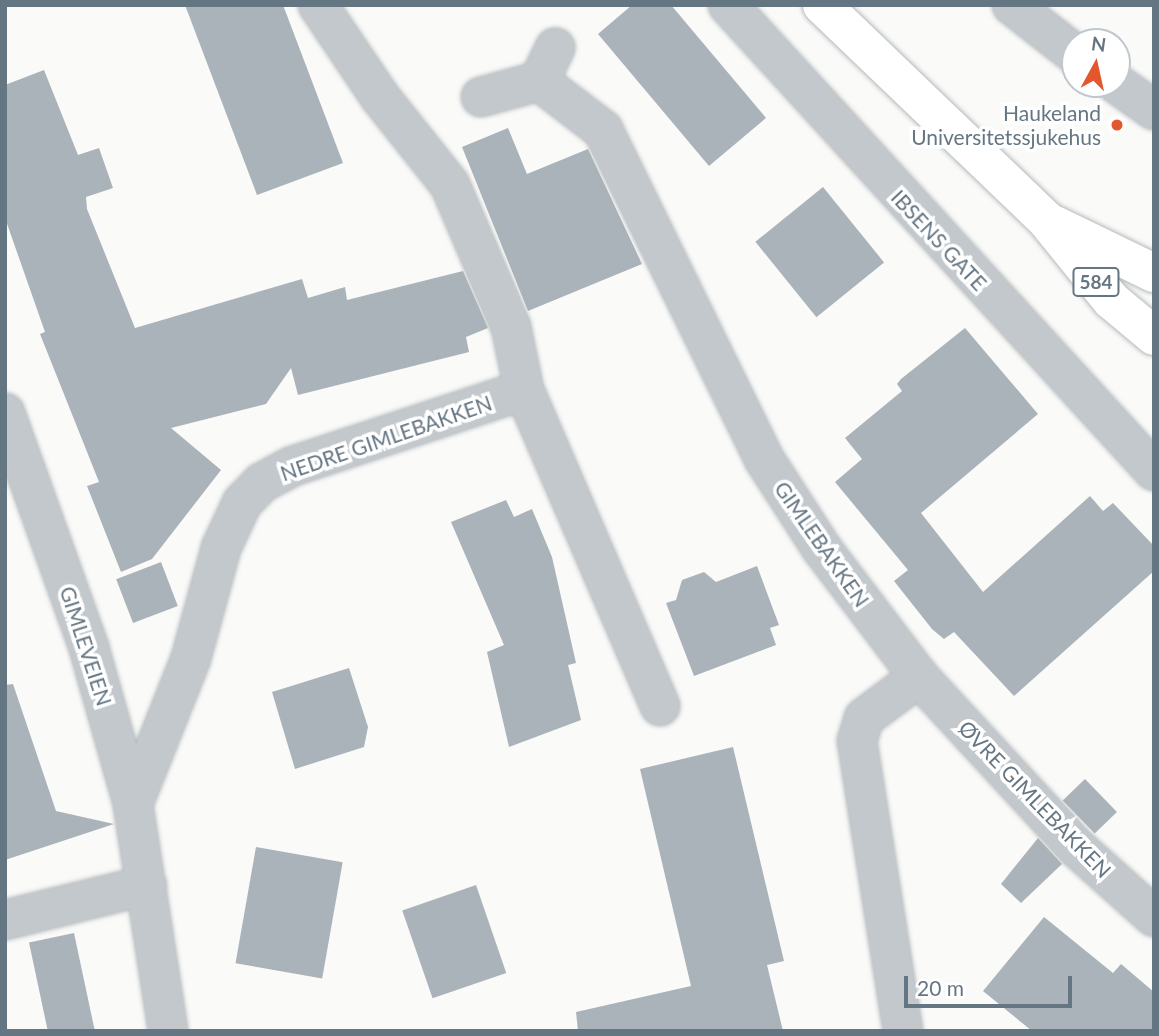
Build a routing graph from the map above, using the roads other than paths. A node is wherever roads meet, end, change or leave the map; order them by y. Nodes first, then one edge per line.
1 (318, 5) edge
2 (728, 5) edge
3 (822, 5) edge
4 (1012, 5) edge
5 (1061, 43) edge
6 (1131, 94) edge
7 (481, 97) dead end
8 (1154, 110) edge
9 (1047, 221) junction
10 (1154, 273) edge
11 (1154, 336) edge
12 (524, 390) junction
13 (5, 413) edge
14 (1154, 471) edge
15 (919, 677) junction
16 (660, 706) dead end
17 (133, 804) junction
18 (147, 885) junction
19 (1154, 917) edge
20 (5, 920) edge
21 (168, 1031) edge
22 (902, 1031) edge

1 - 12 street
2 - 14 street, IBSENS GATE
3 - 9 main road, 584
4 - 5 street
6 - 8 street
7 - 15 street, GIMLEBAKKEN
9 - 10 main road, 584
9 - 11 main road, 584
12 - 16 street
12 - 17 street, NEDRE GIMLEBAKKEN
13 - 17 street, GIMLEVEIEN
15 - 19 street, ØVRE GIMLEBAKKEN
15 - 22 street
17 - 18 street, GIMLEVEIEN
18 - 20 street
18 - 21 street, GIMLEVEIEN

